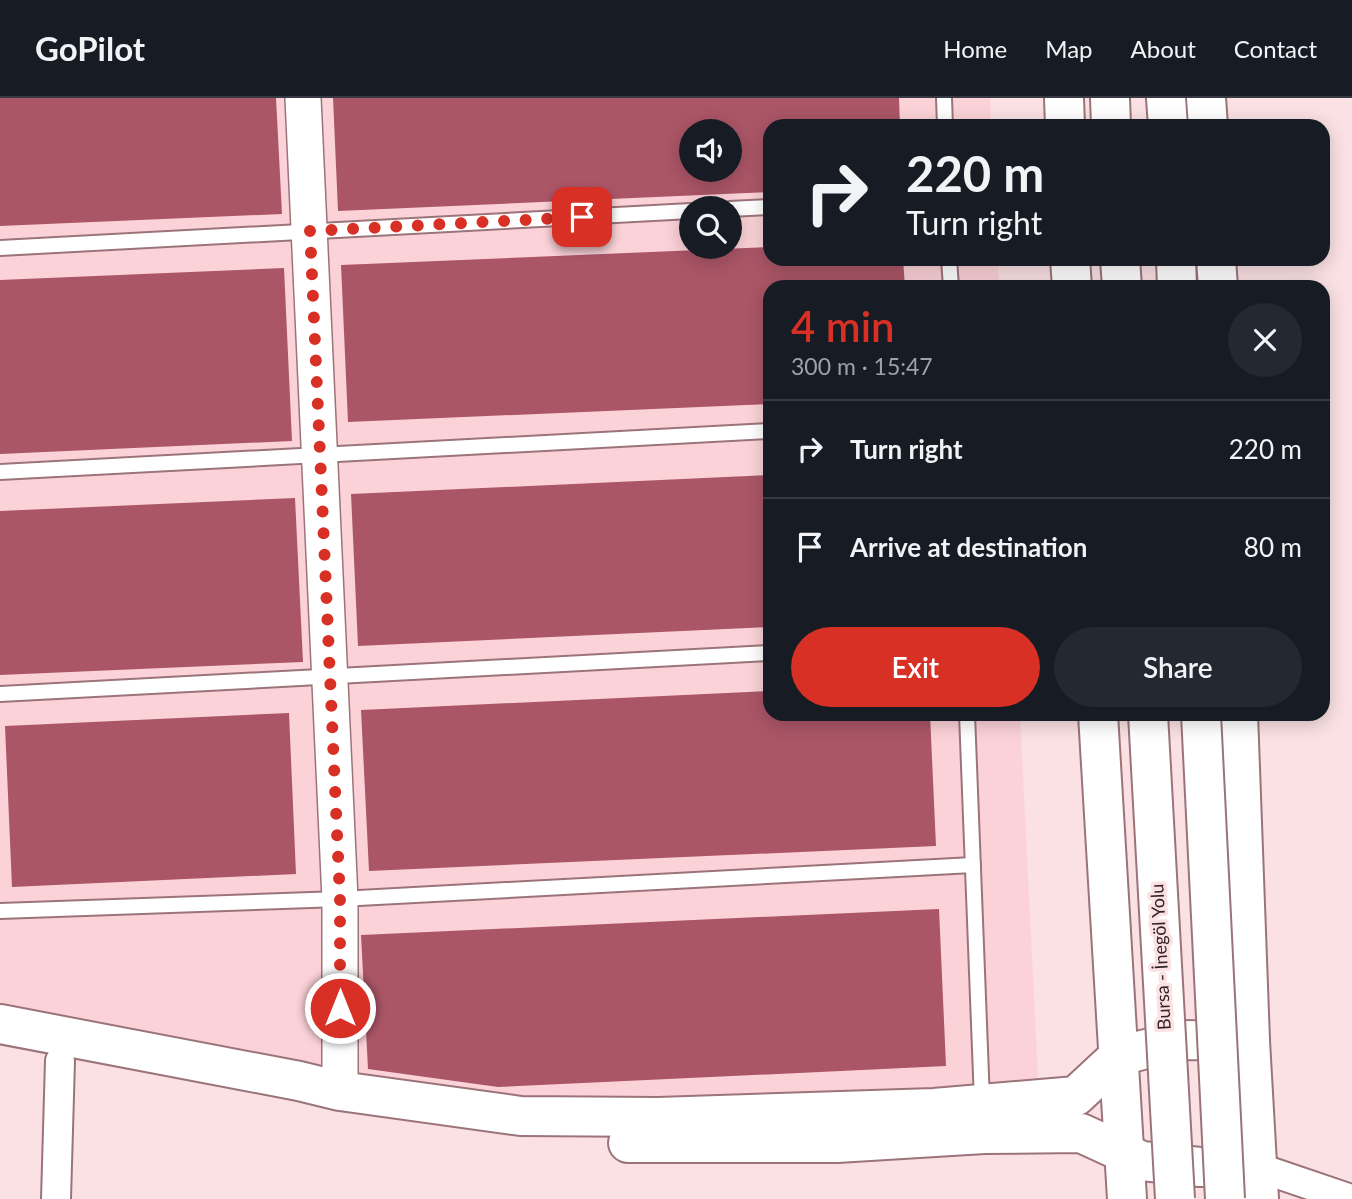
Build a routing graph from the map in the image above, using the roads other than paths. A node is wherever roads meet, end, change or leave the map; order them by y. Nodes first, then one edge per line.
1 (303, 98) edge
2 (944, 98) edge
3 (1064, 98) edge
4 (1110, 98) edge
5 (1166, 98) edge
6 (1206, 98) edge
7 (945, 119) edge
8 (1065, 119) edge
9 (1111, 119) edge
10 (1168, 119) edge
11 (1208, 119) edge
12 (763, 207) edge
13 (742, 208) edge
14 (679, 212) edge
15 (310, 231) junction
16 (0, 247) edge
17 (763, 431) edge
18 (320, 455) junction
19 (0, 472) edge
20 (763, 653) edge
21 (330, 677) junction
22 (0, 694) edge
23 (967, 721) edge
24 (1098, 721) edge
25 (1148, 721) edge
26 (1202, 721) edge
27 (1238, 721) edge
28 (973, 865) junction
29 (340, 899) junction
30 (0, 911) edge
31 (0, 1024) edge
32 (1250, 1041) junction
33 (0, 1050) edge
34 (1119, 1056) junction
35 (60, 1061) junction
36 (340, 1091) junction
37 (983, 1119) junction
38 (1123, 1152) junction
39 (1258, 1183) edge
40 (56, 1199) edge
41 (1127, 1199) edge
42 (1175, 1199) edge
43 (1225, 1199) edge
44 (1351, 1199) edge

1 - 15 street
2 - 7 lane
3 - 8 main road
4 - 9 main road
5 - 10 main road
6 - 11 main road
12 - 13 lane
14 - 15 lane
15 - 16 lane
15 - 18 street
17 - 18 lane
18 - 19 lane
18 - 21 street
20 - 21 lane
21 - 22 lane
21 - 29 street
23 - 28 lane
24 - 34 main road
25 - 42 main road, Bursa - İnegöl Yolu, bridge
26 - 43 main road, bridge
27 - 32 main road
28 - 29 lane
28 - 37 lane
29 - 30 lane
29 - 36 street
31 - 36 main road
32 - 34 main road
32 - 39 main road
33 - 35 main road
34 - 37 main road
34 - 38 main road
35 - 37 main road
35 - 40 street
36 - 37 main road
37 - 38 main road
38 - 39 main road
38 - 41 main road
39 - 44 street

